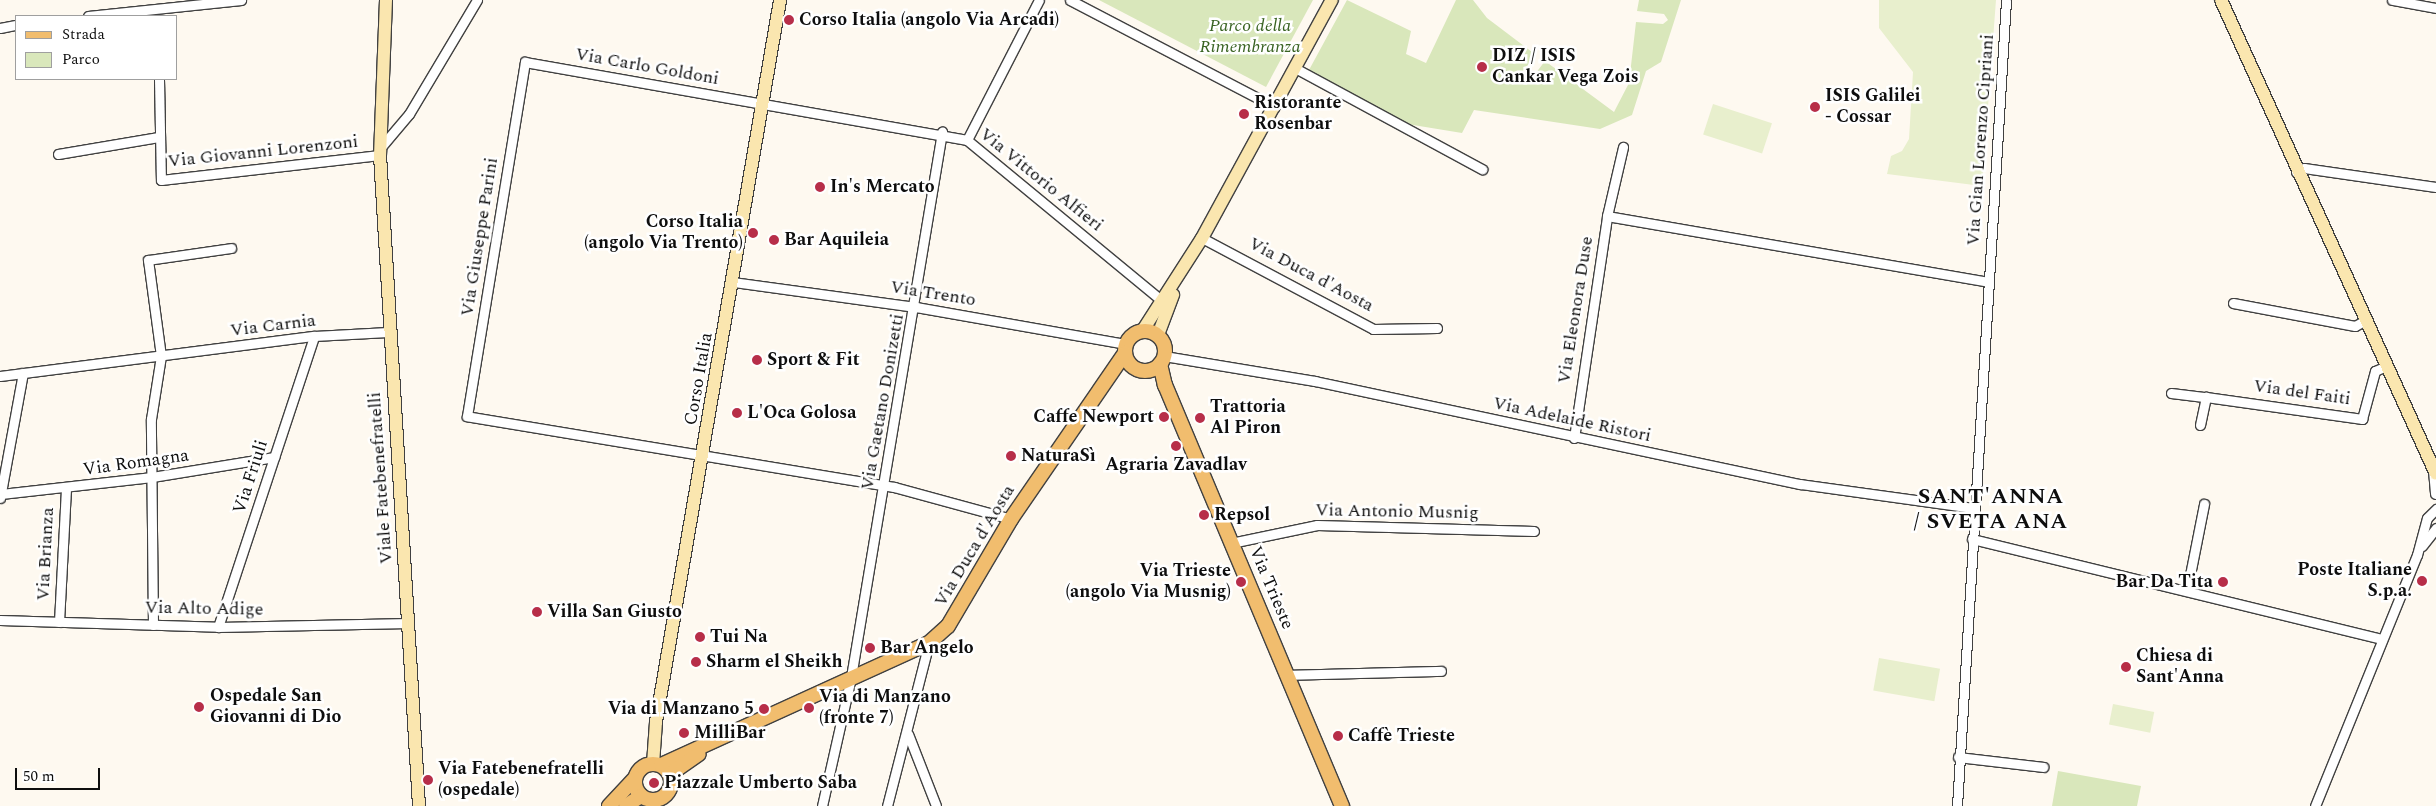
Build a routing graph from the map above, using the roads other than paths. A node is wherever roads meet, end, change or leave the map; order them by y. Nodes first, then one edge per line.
1 (241, 0) edge
2 (386, 0) edge
3 (478, 0) edge
4 (780, 0) edge
5 (1039, 0) edge
6 (1070, 0) edge
7 (1332, 0) edge
8 (2006, 0) edge
9 (2221, 0) edge
10 (2392, 0) edge
11 (218, 1) edge
12 (2436, 8) edge
13 (159, 12) edge
14 (106, 15) edge
15 (15, 25) edge
16 (0, 28) edge
17 (525, 62) joint
18 (1295, 68) junction
19 (159, 80) edge
20 (763, 104) junction
21 (1275, 107) junction
22 (942, 132) junction
23 (159, 137) junction
24 (967, 140) junction
25 (1623, 147) dead end
26 (380, 151) junction
27 (58, 154) dead end
28 (1482, 169) dead end
29 (2296, 172) junction
30 (2436, 187) edge
31 (1607, 216) junction
32 (1202, 238) junction
33 (231, 248) dead end
34 (1183, 270) junction
35 (734, 282) junction
36 (1988, 282) junction
37 (1162, 301) junction
38 (2233, 303) dead end
39 (916, 307) junction
40 (2364, 321) junction
41 (1437, 328) dead end
42 (1143, 330) junction
43 (388, 332) junction
44 (1158, 335) junction
45 (314, 336) junction
46 (1127, 354) junction
47 (161, 356) junction
48 (1158, 363) junction
49 (2386, 366) junction
50 (23, 373) junction
51 (0, 376) edge
52 (2171, 393) dead end
53 (2206, 398) junction
54 (2200, 425) dead end
55 (1574, 438) junction
56 (274, 457) junction
57 (704, 458) junction
58 (2435, 470) edge
59 (152, 478) junction
60 (885, 486) junction
61 (66, 489) junction
62 (2435, 493) edge
63 (0, 497) edge
64 (2204, 504) dead end
65 (1974, 508) junction
66 (2436, 509) edge
67 (1011, 518) junction
68 (2427, 518) junction
69 (2436, 528) edge
70 (1534, 531) dead end
71 (2436, 537) edge
72 (1972, 539) junction
73 (1231, 543) junction
74 (2417, 555) junction
75 (2187, 590) junction
76 (0, 620) edge
77 (58, 622) junction
78 (409, 623) junction
79 (153, 625) junction
80 (218, 627) junction
81 (2382, 639) junction
82 (929, 643) junction
83 (1441, 671) dead end
84 (1287, 675) junction
85 (851, 677) junction
86 (908, 734) junction
87 (1958, 757) junction
88 (2043, 767) dead end
89 (662, 768) junction
90 (635, 778) junction
91 (641, 801) edge
92 (655, 803) edge
93 (1337, 804) edge
94 (419, 806) edge
95 (609, 806) edge
96 (626, 806) edge
97 (822, 806) edge
98 (887, 806) edge
99 (936, 806) edge
100 (1956, 806) edge
101 (2315, 806) edge

1 - 11 street
2 - 26 street, Viale Fatebenefratelli
3 - 26 street
4 - 20 street, Corso Italia
5 - 24 street
6 - 21 street
7 - 18 street, Via Duca d'Aosta
8 - 36 street, Via Gian Lorenzo Cipriani
9 - 29 street
10 - 12 street
11 - 13 street
13 - 14 street
15 - 16 street
17 - 20 street, Via Carlo Goldoni
17 - 57 street, Via Giuseppe Parini
18 - 21 street, Via Duca d'Aosta
18 - 28 street
19 - 23 street, Via Giovanni Lorenzoni
20 - 22 street, Via Vittorio Alfieri
20 - 35 street, Corso Italia
21 - 32 street, Via Duca d'Aosta
22 - 24 street, Via Vittorio Alfieri
22 - 39 street, Via Gaetano Donizetti
23 - 26 street, Via Giovanni Lorenzoni
23 - 27 street, Via Giovanni Lorenzoni
24 - 37 street, Via Vittorio Alfieri
25 - 31 street, Via Eleonora Duse
26 - 43 street, Viale Fatebenefratelli
29 - 30 street
29 - 40 street
31 - 36 street, Via Eleonora Duse
31 - 55 street, Via Eleonora Duse
32 - 34 street, Via Duca d'Aosta
32 - 41 street, Via Duca d'Aosta
33 - 47 street
34 - 37 street, Via Duca d'Aosta
34 - 44 street, Via Duca d'Aosta
35 - 39 street, Via Trento
35 - 57 street, Corso Italia
36 - 65 street, Via Gian Lorenzo Cipriani
37 - 42 street, Via Duca d'Aosta
38 - 40 street
39 - 46 street, Via Trento
39 - 60 street, Via Gaetano Donizetti
40 - 49 street
42 - 44 main road
42 - 46 main road, Via Duca d'Aosta
43 - 45 street, Via Carnia
43 - 78 street, Viale Fatebenefratelli
44 - 48 main road
45 - 47 street, Via Carnia
45 - 56 street, Via Friuli
46 - 48 main road
46 - 67 main road, Via Duca d'Aosta
47 - 50 street, Via Carnia
47 - 59 street
48 - 55 street, Via Adelaide Ristori
48 - 73 main road, Via Trieste
49 - 53 street, Via del Faiti
49 - 58 street
50 - 51 street, Via Carnia
50 - 63 street
52 - 53 street, Via del Faiti
53 - 54 street
55 - 65 street, Via Adelaide Ristori
56 - 59 street, Via Romagna
56 - 80 street, Via Friuli
57 - 60 street
57 - 89 street, Corso Italia
58 - 62 street
59 - 61 street, Via Romagna
59 - 79 street
60 - 67 street
60 - 85 street, Via Gaetano Donizetti
61 - 63 street, Via Romagna
61 - 77 street, Via Brianza
62 - 68 street
64 - 75 street
65 - 72 street, Via Gian Lorenzo Cipriani
66 - 68 street
67 - 82 main road, Via Duca d'Aosta
68 - 74 street
69 - 74 street
70 - 73 street, Via Antonio Musnig
71 - 74 street
72 - 75 street
72 - 87 street, Via Gian Lorenzo Cipriani
73 - 84 main road, Via Trieste
74 - 81 street
75 - 81 street
76 - 77 street, Via Alto Adige
77 - 79 street, Via Alto Adige
78 - 80 street, Via Alto Adige
78 - 94 street, Viale Fatebenefratelli
79 - 80 street, Via Alto Adige
81 - 101 street
82 - 85 main road
82 - 86 street
83 - 84 street
84 - 93 main road, Via Trieste
85 - 89 main road
85 - 97 street, Via Gaetano Donizetti
86 - 98 street
86 - 99 street
87 - 88 street
87 - 100 street, Via Gian Lorenzo Cipriani
89 - 90 main road
89 - 92 main road
90 - 91 main road
90 - 95 main road
91 - 92 main road
91 - 96 main road

